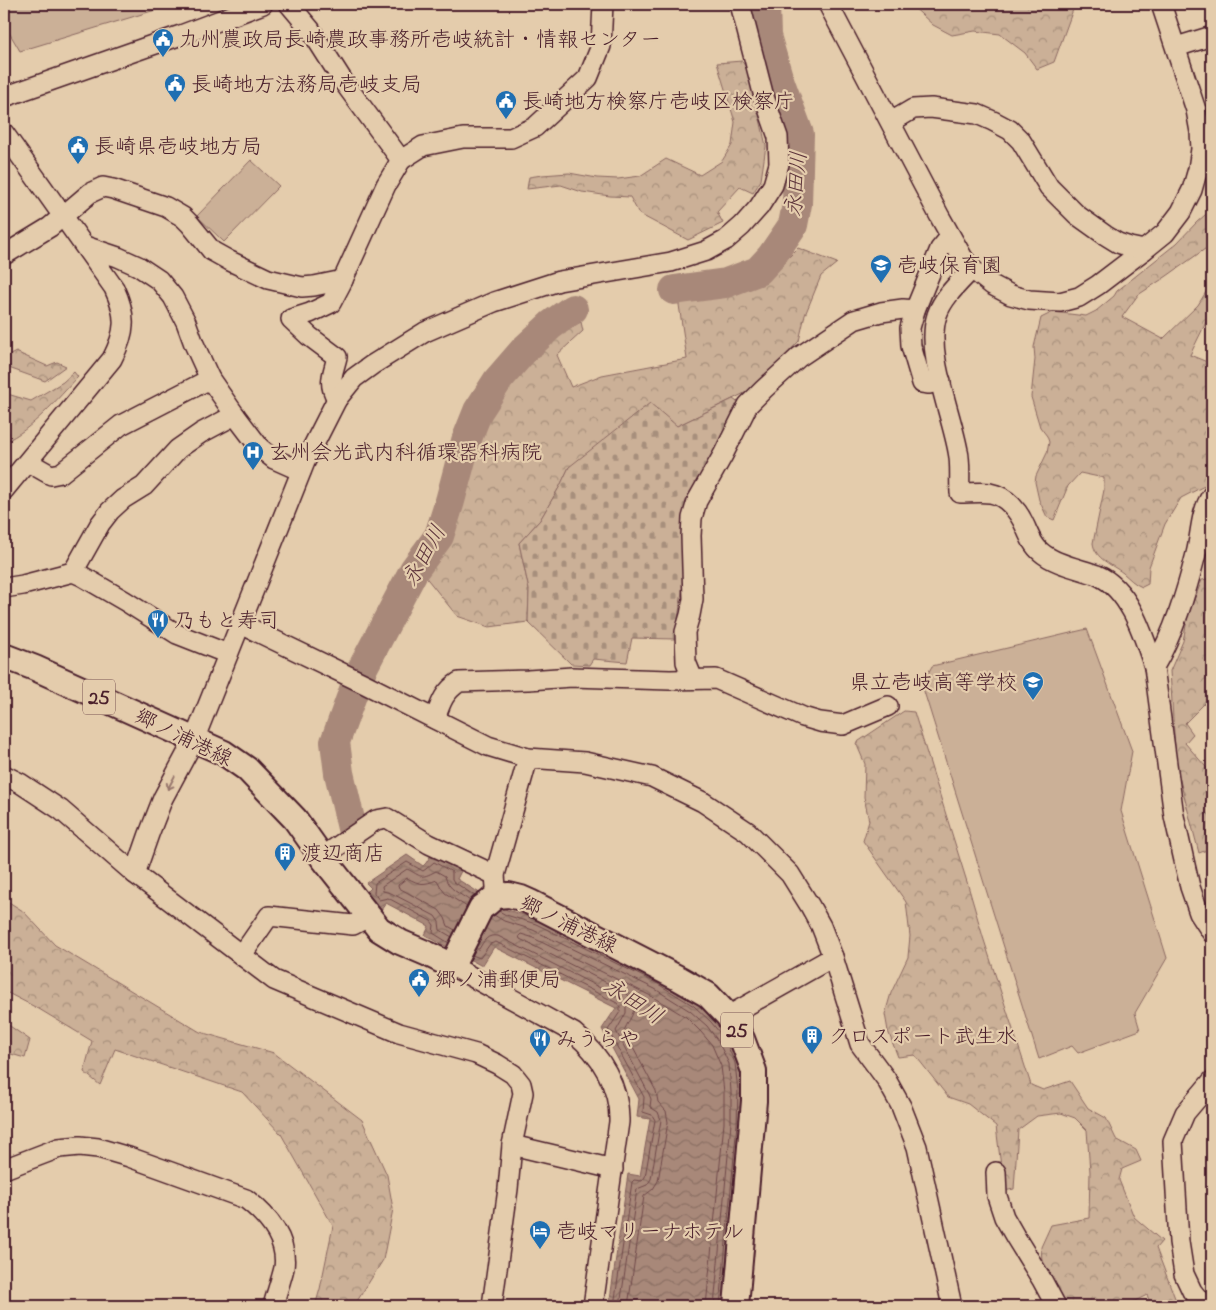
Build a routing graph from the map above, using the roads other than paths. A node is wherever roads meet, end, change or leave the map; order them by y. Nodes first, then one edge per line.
1 (263, 4) edge
2 (289, 4) edge
3 (603, 4) edge
4 (740, 4) edge
5 (828, 4) edge
6 (1161, 4) edge
7 (1212, 36) edge
8 (1176, 47) junction
9 (4, 96) edge
10 (891, 122) junction
11 (4, 133) edge
12 (400, 160) junction
13 (63, 216) junction
14 (950, 237) junction
15 (85, 246) junction
16 (1144, 250) junction
17 (4, 255) edge
18 (972, 269) junction
19 (343, 280) junction
20 (915, 310) junction
21 (210, 379) junction
22 (940, 381) junction
23 (337, 398) junction
24 (236, 415) junction
25 (28, 462) junction
26 (301, 471) junction
27 (4, 490) edge
28 (1212, 495) edge
29 (73, 572) junction
30 (4, 588) edge
31 (241, 624) junction
32 (228, 654) junction
33 (4, 656) edge
34 (1154, 667) junction
35 (693, 679) junction
36 (888, 706) dead end
37 (434, 719) junction
38 (194, 740) junction
39 (528, 758) junction
40 (4, 775) edge
41 (322, 857) junction
42 (135, 874) junction
43 (496, 886) junction
44 (368, 917) junction
45 (1212, 933) edge
46 (242, 955) junction
47 (833, 957) junction
48 (455, 961) junction
49 (728, 1016) junction
50 (1212, 1081) edge
51 (512, 1146) junction
52 (4, 1169) edge
53 (613, 1169) junction
54 (996, 1172) dead end
55 (273, 1306) edge
56 (492, 1306) edge
57 (593, 1306) edge
58 (736, 1306) edge
59 (952, 1306) edge
60 (1056, 1306) edge
61 (1204, 1306) edge

1 - 9 street
2 - 12 street
3 - 12 street
4 - 23 street
5 - 10 street
6 - 8 street
7 - 8 street
8 - 16 street
10 - 14 street
10 - 16 street
11 - 13 street
12 - 19 street
13 - 15 street
13 - 17 street
13 - 19 street
14 - 18 street
14 - 20 street
15 - 21 street
15 - 25 street
16 - 18 street
18 - 22 street
19 - 23 street
20 - 22 street
20 - 35 street
21 - 24 street
21 - 25 street
22 - 34 street
23 - 26 street
24 - 26 street
24 - 29 street
25 - 27 street
26 - 31 street
28 - 34 street
29 - 30 street
29 - 32 street
31 - 32 street
31 - 37 street
32 - 38 street
33 - 38 main road, 郷ノ浦港線 / 25
34 - 45 street
35 - 36 street
35 - 37 street
37 - 39 street
38 - 41 main road, 郷ノ浦港線 / 25
38 -> 42 street
39 - 43 street
39 - 47 street
40 - 42 street
41 - 43 street
41 - 44 main road, 郷ノ浦港線 / 25
42 - 46 street
43 - 48 main road, 郷ノ浦港線
43 - 49 main road, 郷ノ浦港線 / 25
44 - 46 street
44 - 48 main road, 郷ノ浦港線 / 25
46 - 51 street
47 - 49 street
47 - 59 street
48 - 53 street
49 - 58 main road, 郷ノ浦港線 / 25
50 - 61 street
51 - 53 street
51 - 56 street
52 - 55 street
53 - 57 street
54 - 60 street

